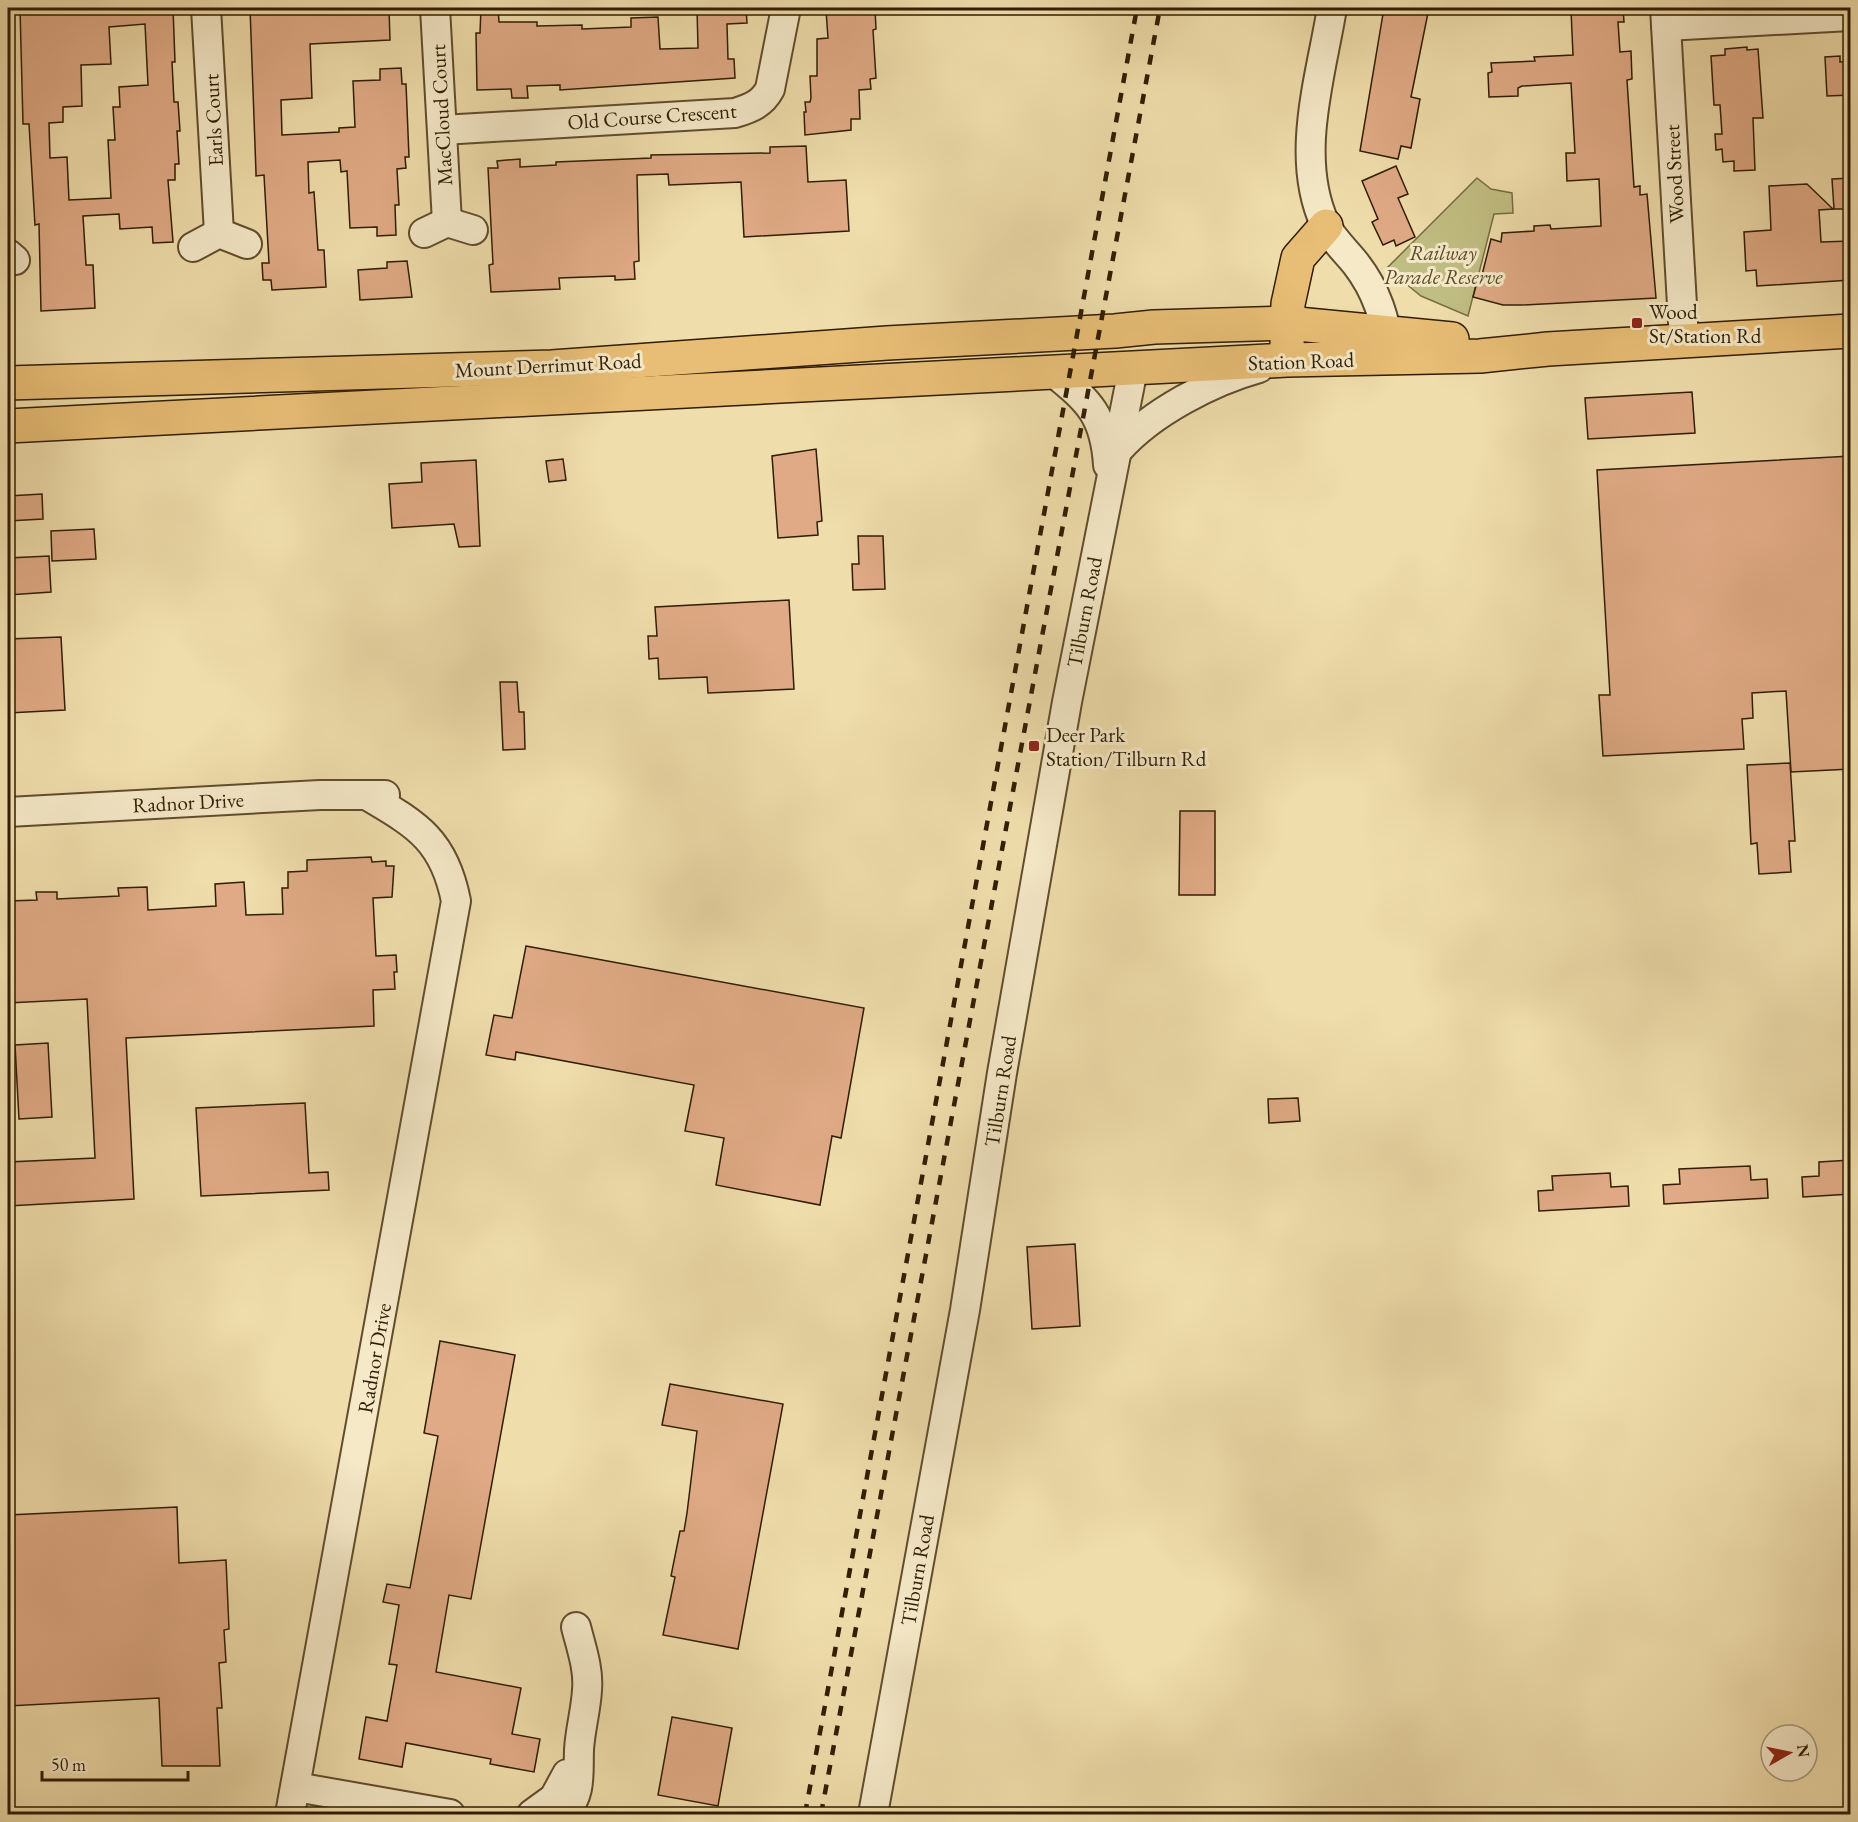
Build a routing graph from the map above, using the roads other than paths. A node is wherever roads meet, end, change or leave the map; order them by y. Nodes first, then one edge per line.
1 (206, 8) edge
2 (435, 8) edge
3 (786, 8) edge
4 (1332, 8) edge
5 (1851, 16) edge
6 (1665, 17) edge
7 (442, 130) junction
8 (1326, 226) junction
9 (448, 228) dead end
10 (219, 233) junction
11 (247, 244) dead end
12 (194, 247) dead end
13 (1287, 323) junction
14 (1154, 327) junction
15 (1851, 332) edge
16 (1087, 333) junction
17 (1684, 340) junction
18 (1389, 345) junction
19 (747, 354) junction
20 (1287, 360) junction
21 (1133, 369) junction
22 (1053, 372) junction
23 (8, 383) edge
24 (748, 387) junction
25 (8, 426) edge
26 (1119, 449) junction
27 (1110, 488) junction
28 (8, 812) edge
29 (576, 1627) dead end
30 (579, 1750) junction
31 (296, 1786) junction
32 (290, 1815) edge
33 (450, 1815) edge
34 (532, 1815) edge
35 (564, 1815) edge
36 (873, 1815) edge

1 - 10 street, Earls Court
2 - 7 street, MacCloud Court
3 - 7 street, Old Course Crescent
4 - 8 street
5 - 6 street
6 - 17 street, Wood Street
7 - 9 street, MacCloud Court
8 - 13 main road
8 - 18 street
10 - 11 street
10 - 12 street
13 - 14 main road, Station Road
13 - 18 main road, Station Road
13 - 20 main road
14 - 16 main road, Station Road
14 - 21 main road
15 - 17 main road, Station Road
16 - 19 main road, Mount Derrimut Road
16 - 21 main road
17 - 18 main road, Station Road
18 - 20 main road, Station Road
19 - 23 main road, Mount Derrimut Road
19 - 24 main road
20 - 21 main road, Station Road
20 - 26 street
21 - 22 main road, Station Road
21 - 26 street, Tilburn Road
22 - 24 main road, Mount Derrimut Road
22 - 27 street
24 - 25 main road, Mount Derrimut Road
26 - 27 street, Tilburn Road
27 - 36 street, Tilburn Road
28 - 31 street, Radnor Drive
29 - 30 street
30 - 34 street
30 - 35 street
31 - 32 street, Radnor Drive
31 - 33 street

